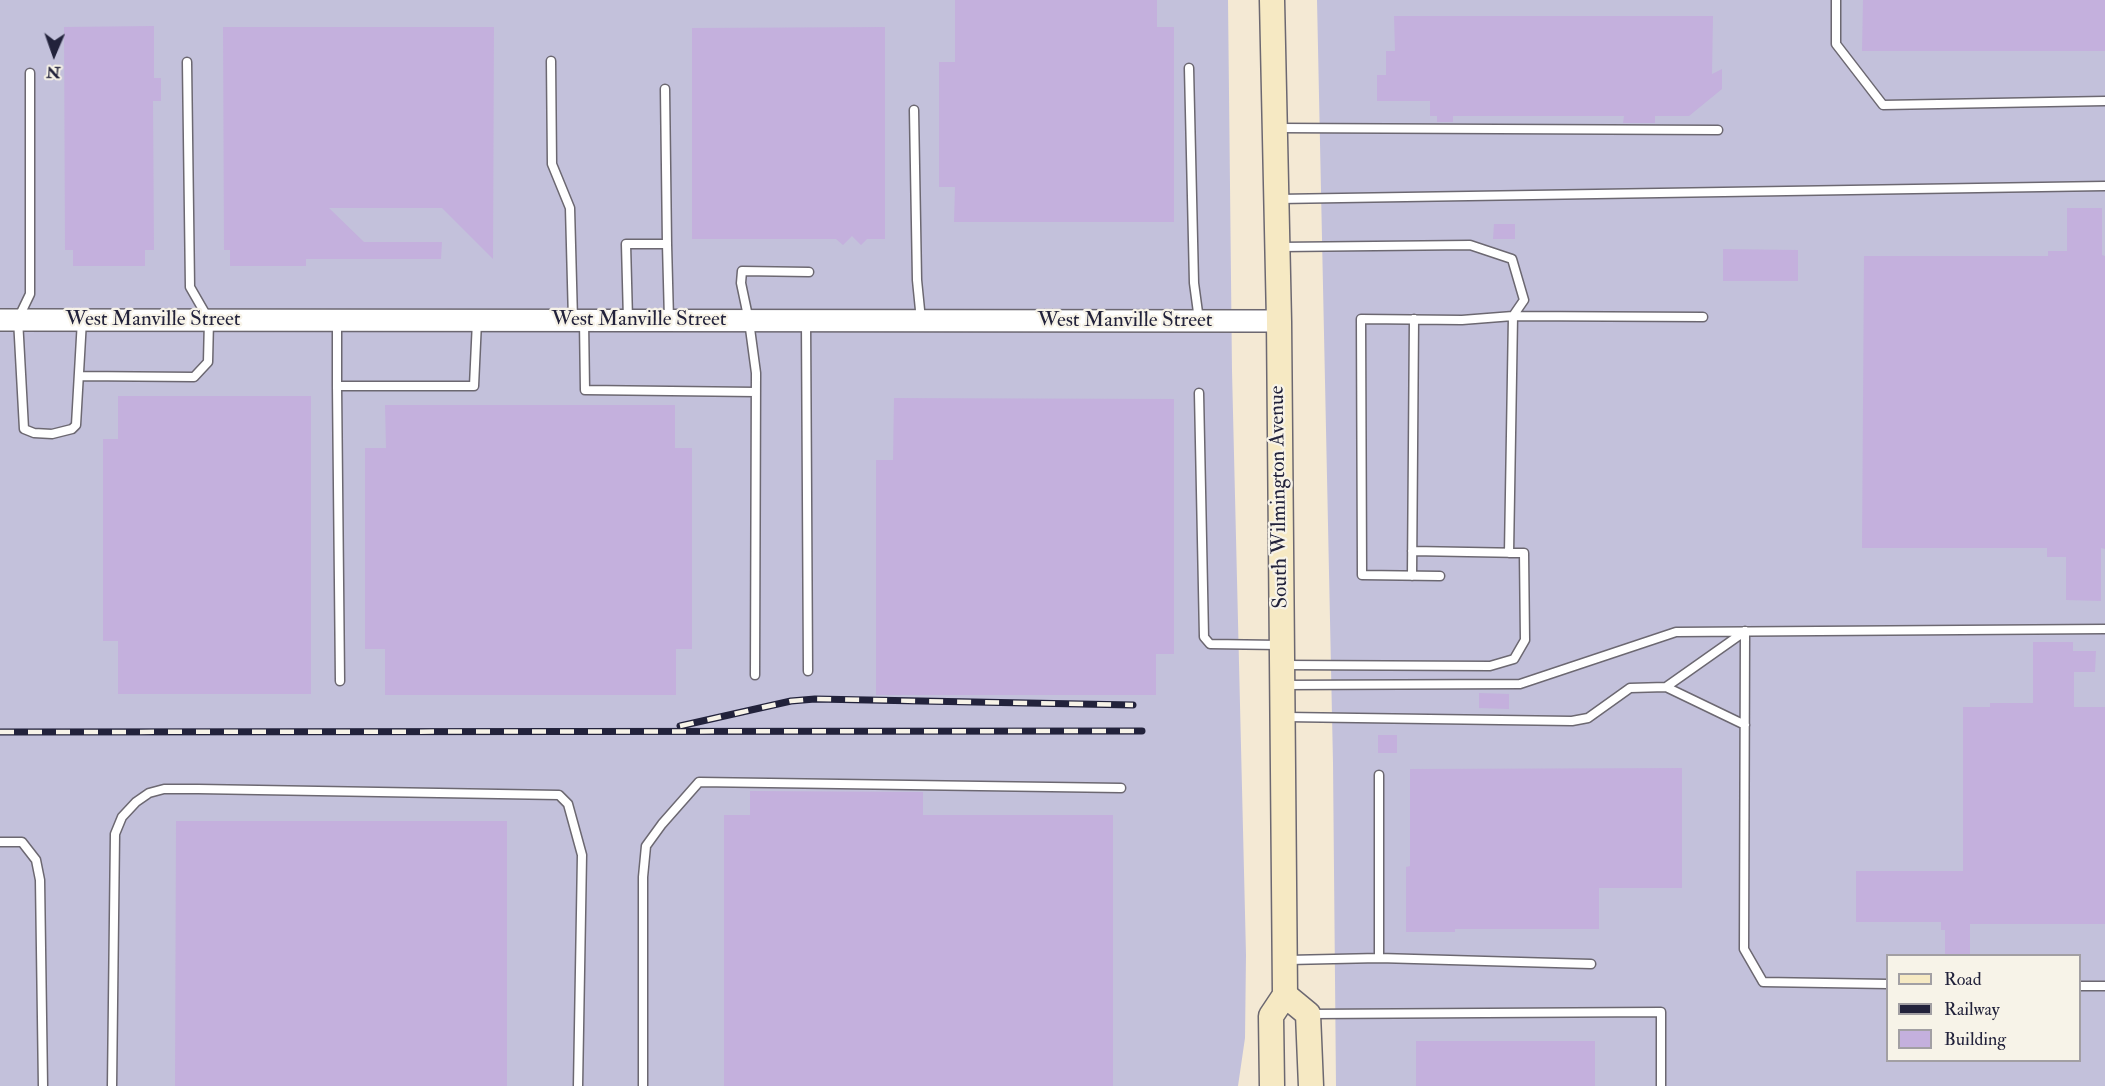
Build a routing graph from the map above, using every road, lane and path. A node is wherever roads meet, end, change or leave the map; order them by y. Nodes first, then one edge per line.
1 (1272, 0) edge
2 (1836, 0) edge
3 (551, 61) dead end
4 (187, 62) dead end
5 (1189, 68) dead end
6 (30, 73) dead end
7 (665, 89) dead end
8 (2105, 100) edge
9 (914, 110) dead end
10 (1275, 128) junction
11 (1718, 130) dead end
12 (2105, 186) edge
13 (1276, 199) junction
14 (667, 244) junction
15 (1277, 247) junction
16 (809, 272) dead end
17 (1513, 316) junction
18 (1703, 317) dead end
19 (9, 320) edge
20 (82, 320) junction
21 (209, 320) junction
22 (337, 320) junction
23 (477, 320) junction
24 (578, 320) junction
25 (628, 320) junction
26 (806, 320) junction
27 (1199, 320) junction
28 (1414, 320) junction
29 (669, 321) junction
30 (749, 321) junction
31 (921, 321) junction
32 (1279, 321) junction
33 (79, 376) junction
34 (337, 386) junction
35 (756, 392) junction
36 (1199, 393) dead end
37 (1412, 551) junction
38 (1509, 553) junction
39 (1412, 576) junction
40 (1440, 576) dead end
41 (2105, 629) edge
42 (1745, 631) junction
43 (1282, 665) junction
44 (808, 671) dead end
45 (755, 675) dead end
46 (340, 681) dead end
47 (1666, 687) junction
48 (1282, 717) junction
49 (1744, 725) junction
50 (1379, 775) dead end
51 (1122, 788) dead end
52 (0, 842) edge
53 (1379, 958) junction
54 (1285, 960) junction
55 (1591, 964) dead end
56 (1886, 984) edge
57 (2081, 986) edge
58 (2105, 986) edge
59 (1285, 995) junction
60 (1308, 1014) junction
61 (43, 1086) edge
62 (112, 1086) edge
63 (578, 1086) edge
64 (643, 1086) edge
65 (1272, 1086) edge
66 (1311, 1086) edge
67 (1661, 1086) edge

1 - 10 main road, South Wilmington Avenue
2 - 8 lane
3 - 24 lane
4 - 21 lane
5 - 27 lane
6 - 19 lane
7 - 14 lane
9 - 31 lane
10 - 11 lane
10 - 13 main road, South Wilmington Avenue
12 - 13 lane
13 - 15 main road, South Wilmington Avenue
14 - 25 lane
14 - 29 lane
15 - 17 lane
15 - 32 main road, South Wilmington Avenue
16 - 30 lane
17 - 18 lane
17 - 28 lane
17 - 38 lane
19 - 20 street, West Manville Street
19 - 33 lane
20 - 21 street, West Manville Street
20 - 33 lane
21 - 22 street, West Manville Street
21 - 33 lane
22 - 23 street, West Manville Street
22 - 34 lane
23 - 24 street, West Manville Street
23 - 34 lane
24 - 25 street, West Manville Street
24 - 35 lane
25 - 29 street, West Manville Street
26 - 30 street, West Manville Street
26 - 31 street, West Manville Street
26 - 44 lane
27 - 31 street, West Manville Street
27 - 32 street, West Manville Street
28 - 37 lane
28 - 39 lane
29 - 30 street, West Manville Street
30 - 35 lane
32 - 43 main road, South Wilmington Avenue
34 - 46 lane
35 - 45 lane
36 - 43 lane
37 - 38 lane
37 - 39 lane
38 - 43 lane
39 - 40 lane
41 - 42 lane
42 - 43 lane
42 - 47 lane
42 - 49 lane
43 - 48 main road, South Wilmington Avenue
47 - 48 lane
47 - 49 lane
48 - 54 main road, South Wilmington Avenue
49 - 56 lane
50 - 53 lane
51 - 64 lane
52 - 61 lane
53 - 54 lane
53 - 55 lane
54 - 59 main road, South Wilmington Avenue
57 - 58 lane
59 - 60 main road
59 - 65 main road, South Wilmington Avenue
60 - 66 main road
60 - 67 lane
62 - 63 lane

